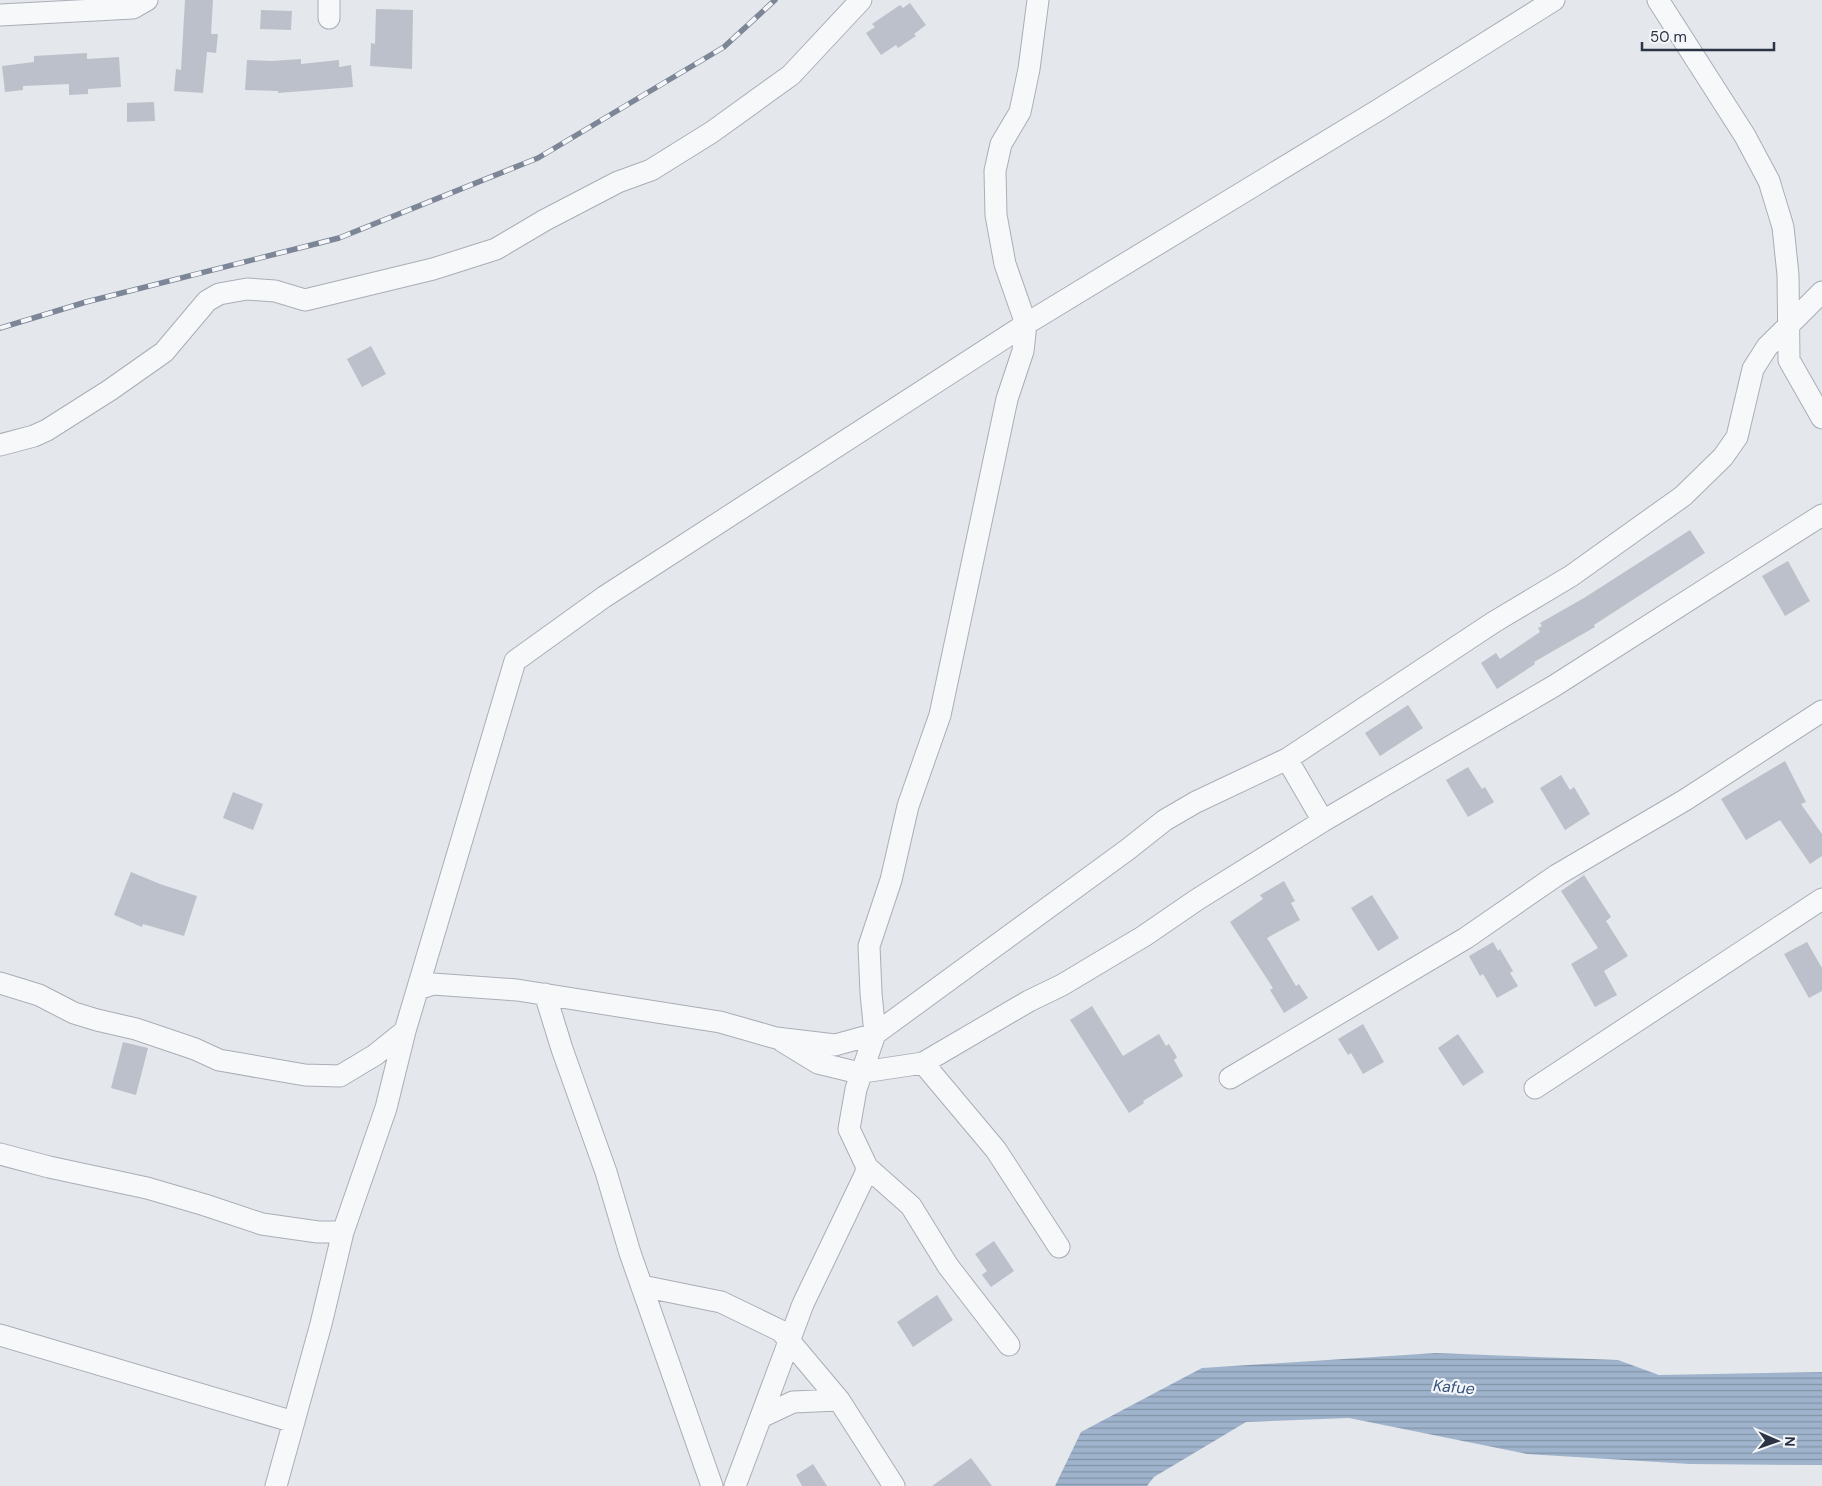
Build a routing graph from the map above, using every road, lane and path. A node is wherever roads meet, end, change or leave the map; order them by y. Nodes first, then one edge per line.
1 (147, 0) edge
2 (861, 0) edge
3 (1038, 0) edge
4 (1554, 0) edge
5 (1658, 0) edge
6 (0, 15) edge
7 (1822, 292) edge
8 (1026, 324) junction
9 (1789, 325) junction
10 (1822, 418) edge
11 (0, 445) edge
12 (1822, 515) edge
13 (1822, 711) edge
14 (1287, 758) junction
15 (1323, 821) junction
16 (1822, 900) edge
17 (0, 983) edge
18 (418, 989) junction
19 (545, 994) junction
20 (405, 1031) junction
21 (875, 1034) junction
22 (776, 1038) junction
23 (923, 1063) junction
24 (863, 1072) junction
25 (1230, 1078) dead end
26 (1535, 1088) dead end
27 (0, 1154) edge
28 (867, 1167) junction
29 (343, 1232) junction
30 (1059, 1247) dead end
31 (642, 1286) junction
32 (0, 1335) edge
33 (790, 1341) junction
34 (1009, 1345) dead end
35 (839, 1400) junction
36 (761, 1417) junction
37 (294, 1422) junction
38 (704, 1462) junction
39 (739, 1477) edge
40 (276, 1486) edge
41 (712, 1486) edge
42 (894, 1486) edge

1 - 6 street
2 - 11 street
3 - 8 street
4 - 8 street
5 - 9 street
7 - 9 street
8 - 18 street
8 - 21 street
9 - 10 street
9 - 14 street
12 - 15 street
13 - 25 street
14 - 15 street
14 - 21 street
15 - 23 street
16 - 26 street
17 - 20 street
18 - 19 street
18 - 20 street
19 - 22 street
19 - 31 street
20 - 29 street
21 - 22 street
21 - 24 street
22 - 24 street
23 - 24 street
23 - 30 street
24 - 28 street
27 - 29 street
28 - 33 street
28 - 34 street
29 - 37 street
31 - 33 street
31 - 38 street
32 - 37 street
33 - 35 street
33 - 36 street
35 - 36 street
35 - 42 street
36 - 39 street
37 - 40 street
38 - 39 street
38 - 41 street

